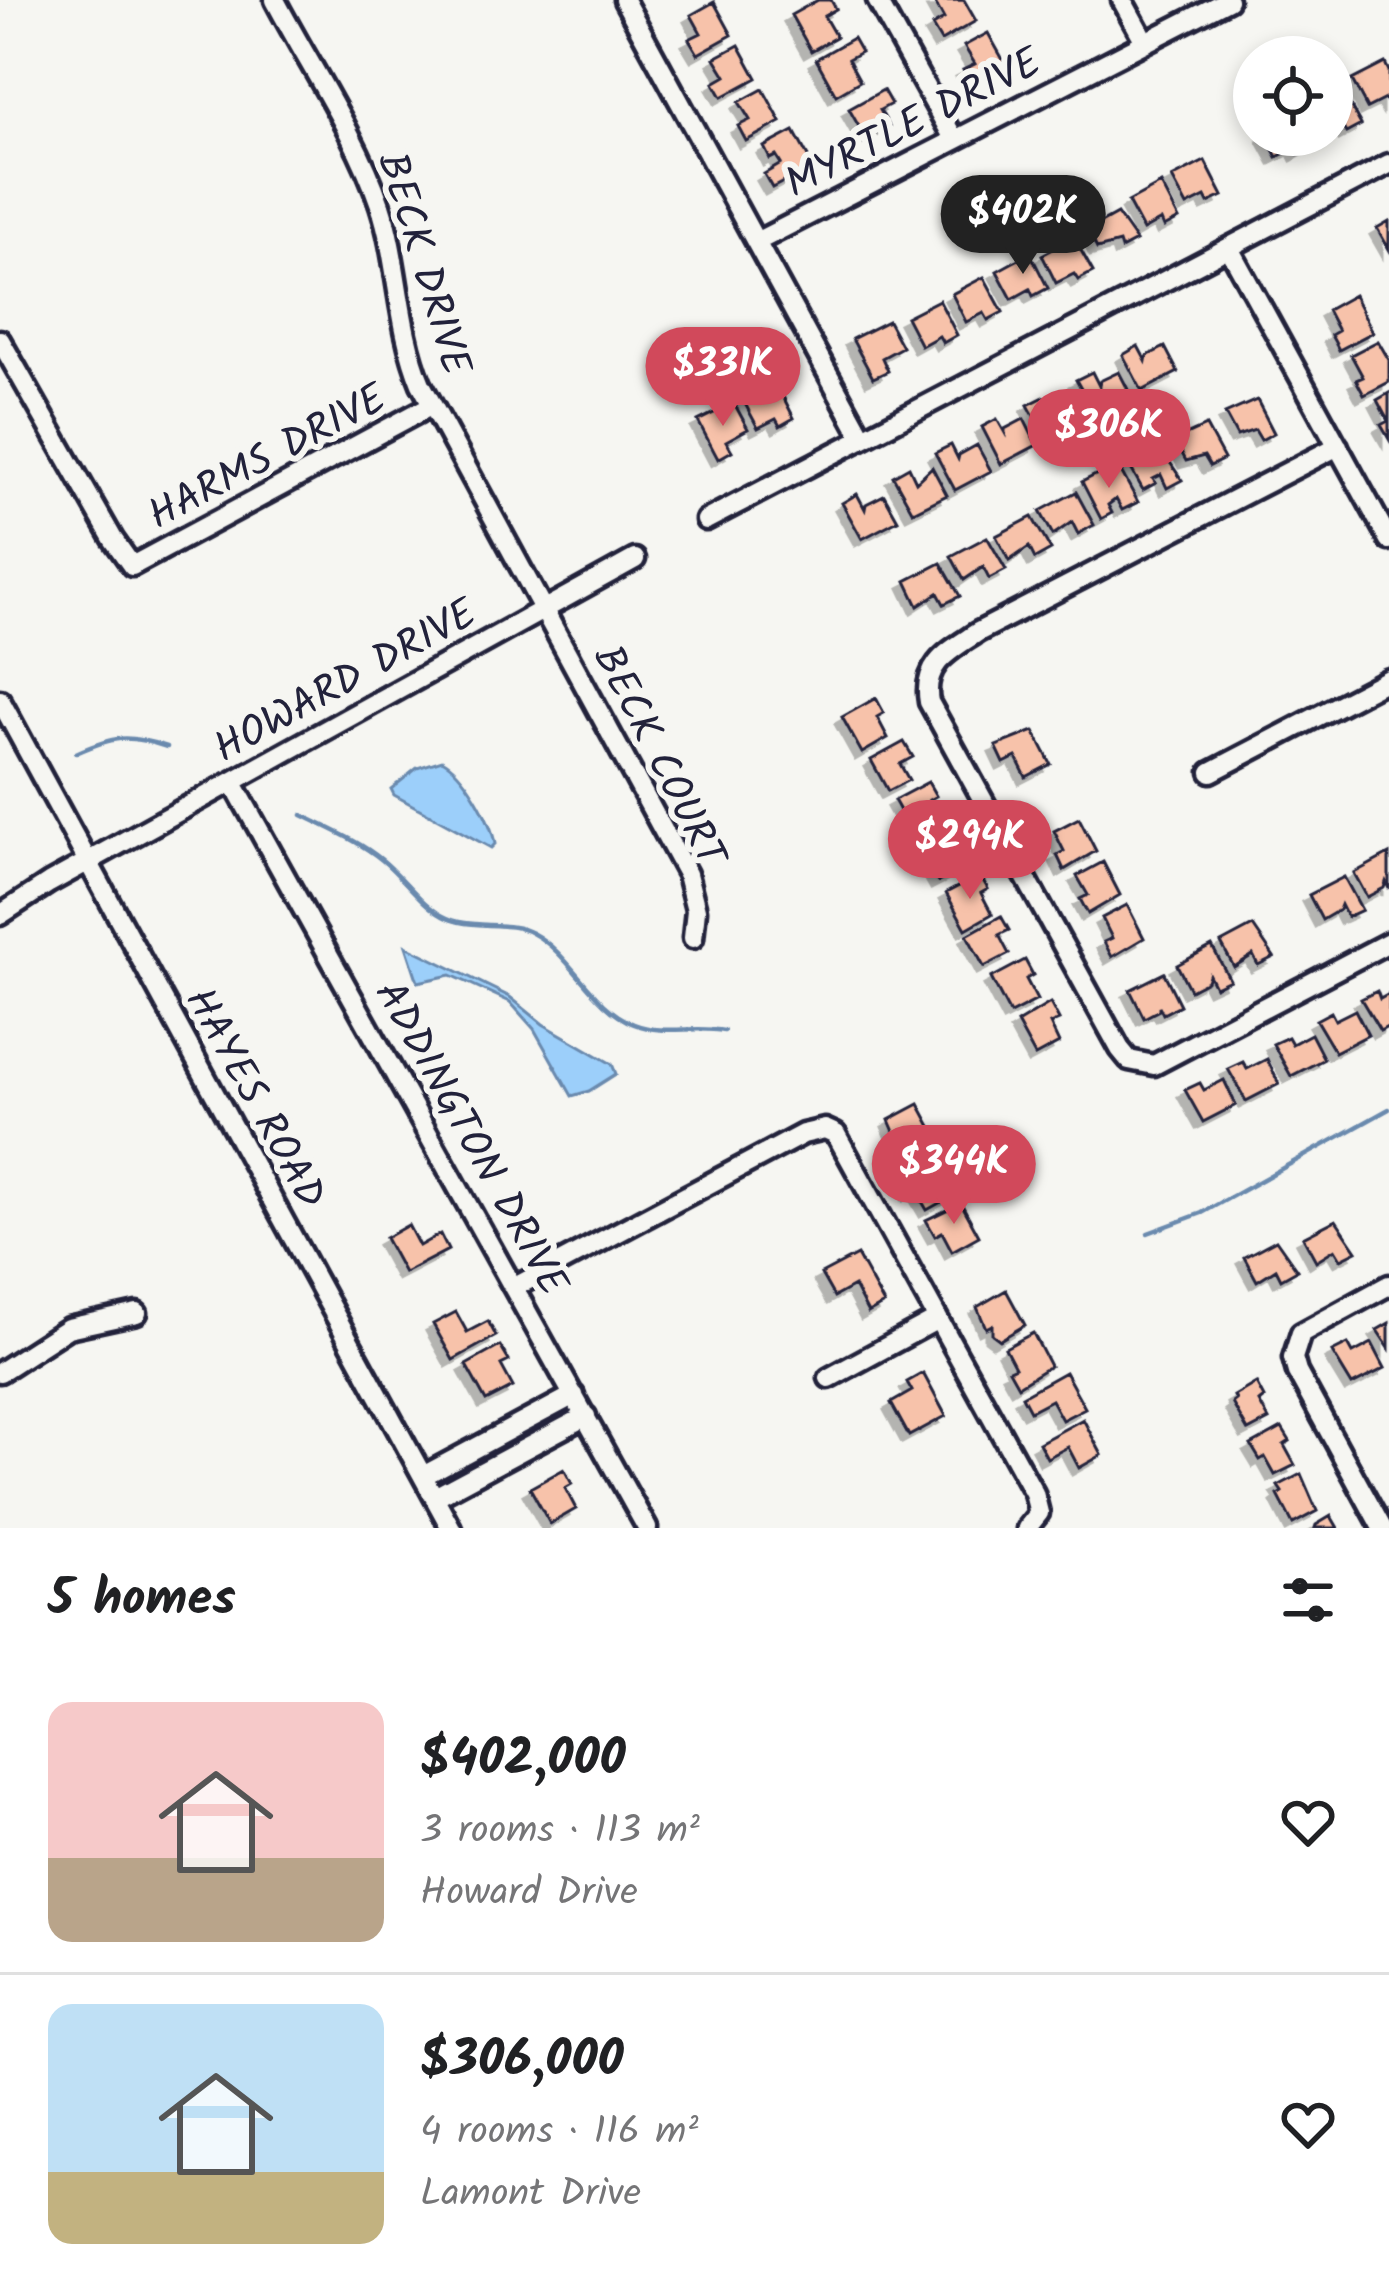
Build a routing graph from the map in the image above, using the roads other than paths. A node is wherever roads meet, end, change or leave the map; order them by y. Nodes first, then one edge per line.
1 (275, 0) edge
2 (624, 0) edge
3 (877, 0) edge
4 (1122, 0) edge
5 (1228, 0) edge
6 (1145, 42) junction
7 (954, 139) junction
8 (1389, 164) edge
9 (758, 241) junction
10 (1229, 248) junction
11 (0, 340) edge
12 (432, 405) junction
13 (863, 438) junction
14 (1338, 446) junction
15 (706, 520) dead end
16 (1389, 540) edge
17 (635, 559) dead end
18 (544, 610) junction
19 (1389, 679) edge
20 (0, 700) edge
21 (1211, 772) dead end
22 (233, 782) junction
23 (88, 862) junction
24 (0, 915) edge
25 (693, 938) dead end
26 (1389, 942) edge
27 (1389, 1285) edge
28 (515, 1287) junction
29 (137, 1313) dead end
30 (938, 1319) junction
31 (0, 1372) edge
32 (829, 1378) dead end
33 (574, 1395) junction
34 (586, 1416) junction
35 (423, 1476) junction
36 (434, 1497) junction
37 (1033, 1520) edge
38 (1384, 1526) edge
39 (451, 1528) edge
40 (647, 1528) edge

1 - 12 street, BECK DRIVE
2 - 9 street
3 - 7 street
4 - 6 street
5 - 6 street, MYRTLE DRIVE
6 - 7 street, MYRTLE DRIVE
7 - 9 street, MYRTLE DRIVE
8 - 10 street
9 - 13 street
10 - 13 street
10 - 14 street
11 - 12 street, HARMS DRIVE
12 - 18 street, BECK DRIVE
13 - 15 street
14 - 16 street
14 - 26 street
17 - 18 street, HOWARD DRIVE
18 - 22 street, HOWARD DRIVE
18 - 25 street, BECK COURT
19 - 21 street
20 - 23 street, HAYES ROAD
22 - 23 street, HOWARD DRIVE
22 - 28 street, ADDINGTON DRIVE
23 - 24 street, HOWARD DRIVE
23 - 35 street, HAYES ROAD
27 - 38 street
28 - 30 street
28 - 33 street, ADDINGTON DRIVE
29 - 31 street
30 - 32 street
30 - 37 street
33 - 34 street, ADDINGTON DRIVE
33 - 35 street
34 - 36 street
34 - 40 street, ADDINGTON DRIVE
35 - 36 street, HAYES ROAD
36 - 39 street, HAYES ROAD

